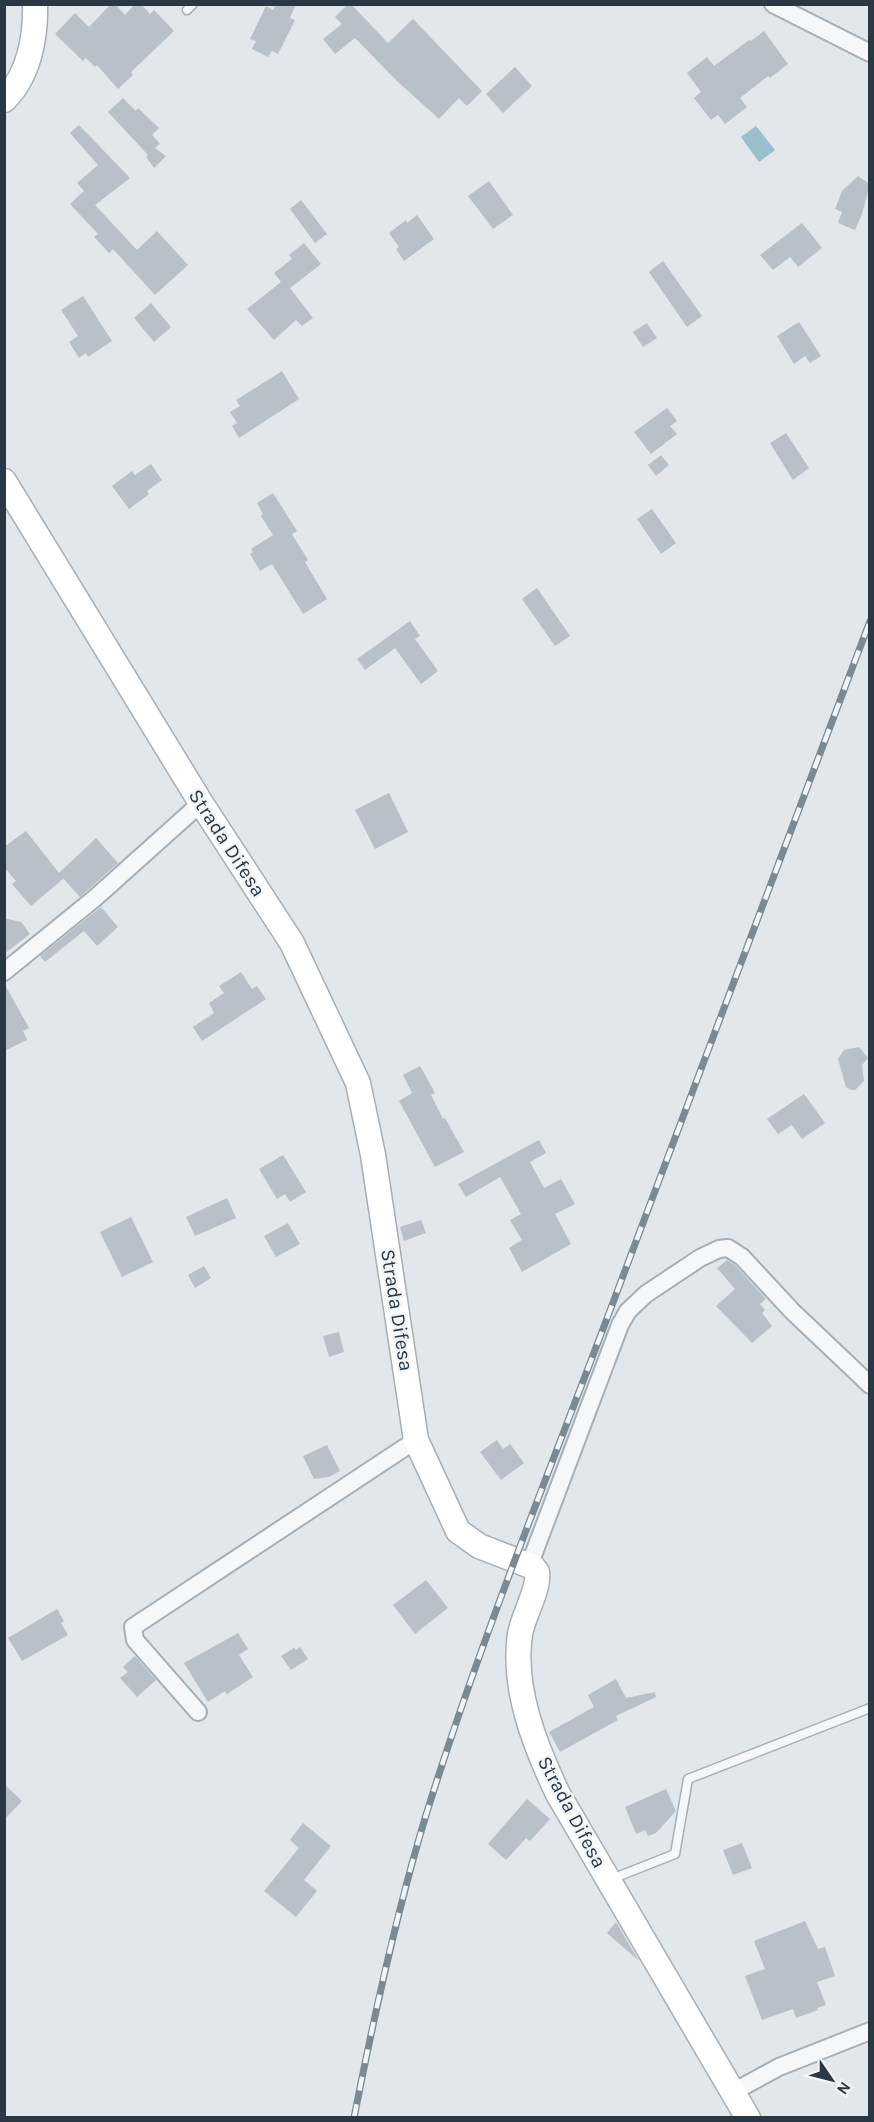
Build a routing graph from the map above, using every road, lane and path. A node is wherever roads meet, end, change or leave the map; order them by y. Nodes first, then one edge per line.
1 (35, 4) edge
2 (772, 4) edge
3 (870, 53) edge
4 (4, 100) edge
5 (4, 481) edge
6 (201, 803) junction
7 (4, 972) edge
8 (870, 1385) edge
9 (416, 1440) junction
10 (529, 1566) junction
11 (870, 1708) edge
12 (198, 1712) dead end
13 (609, 1880) junction
14 (870, 2031) edge
15 (733, 2092) junction
16 (748, 2118) edge

1 - 4 street
2 - 3 street
5 - 6 street, Strada Difesa
6 - 7 street
6 - 9 street, Strada Difesa
8 - 10 street
9 - 10 street, Strada Difesa
9 - 12 street
10 - 13 street, Strada Difesa
11 - 13 lane
13 - 15 street, Strada Difesa
14 - 15 street
15 - 16 street, Strada Difesa

